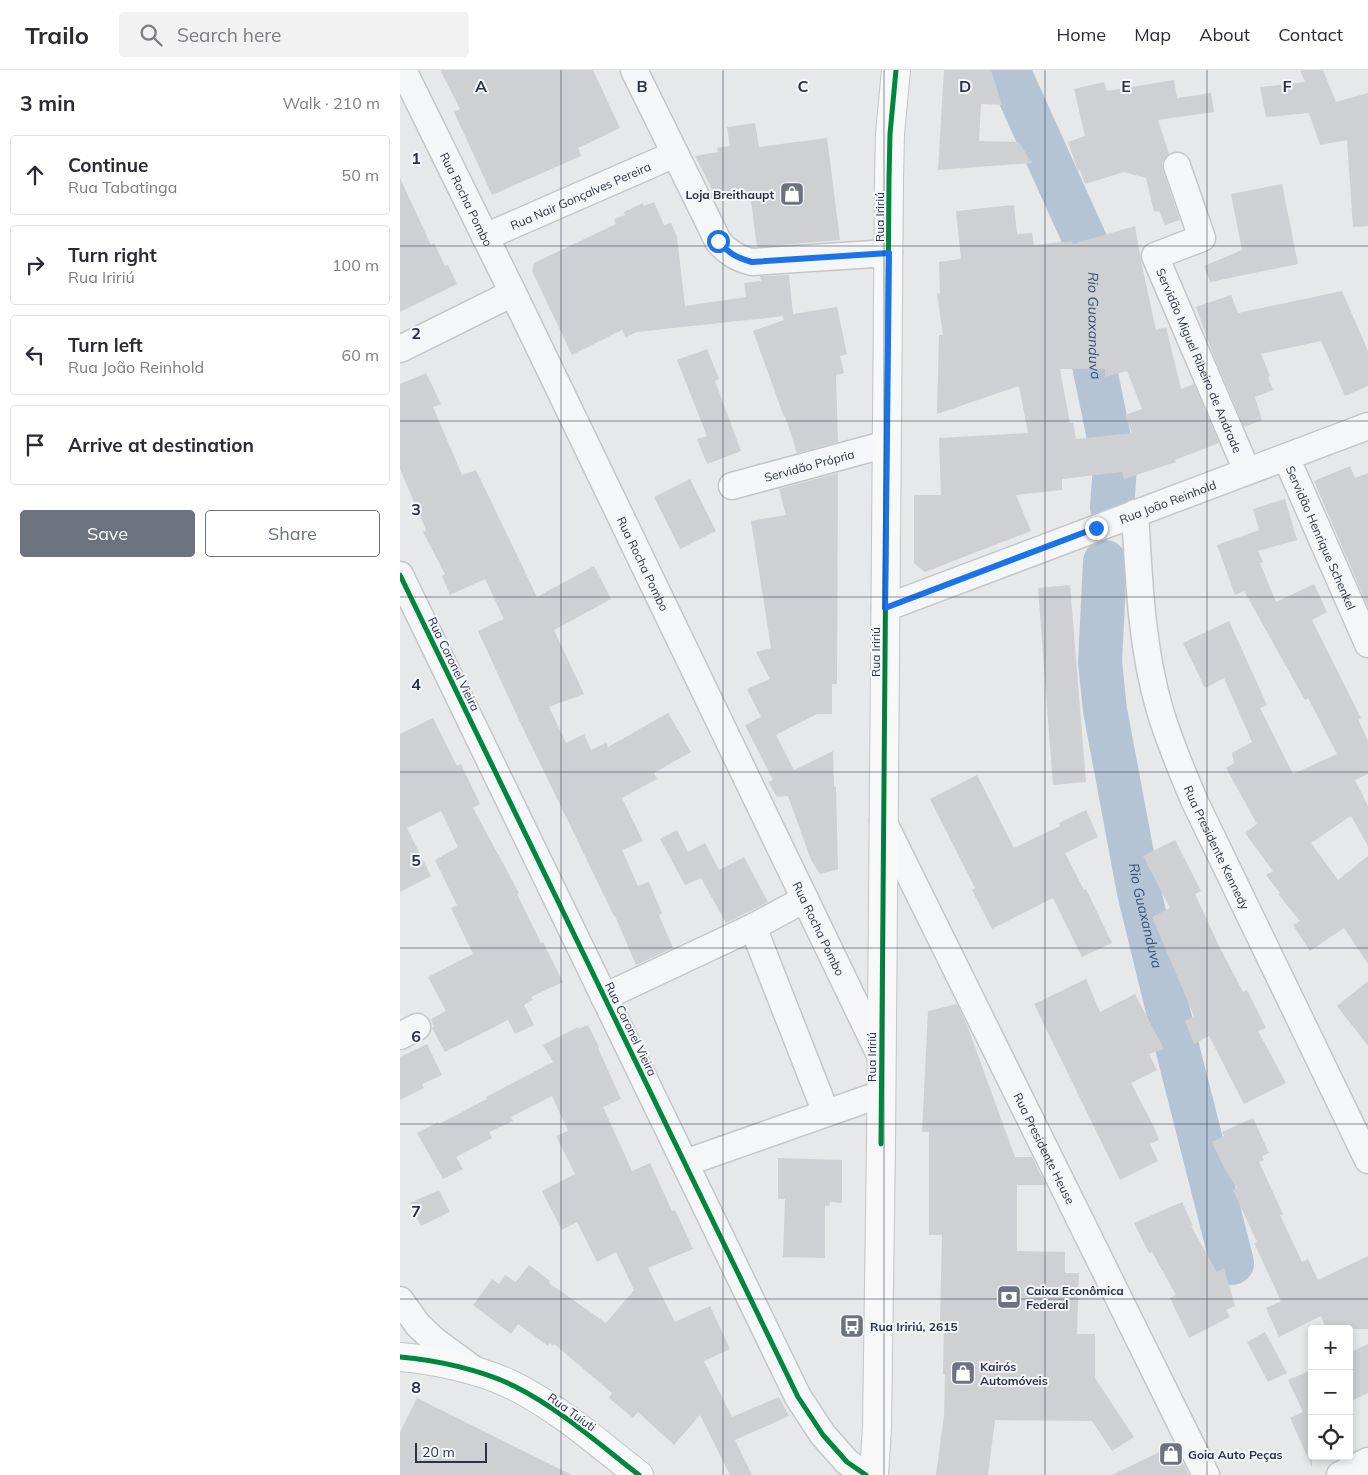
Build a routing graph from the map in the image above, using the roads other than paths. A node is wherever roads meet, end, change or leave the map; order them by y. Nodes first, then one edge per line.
1 (403, 70) edge
2 (634, 70) edge
3 (892, 72) edge
4 (675, 154) junction
5 (1177, 166) dead end
6 (485, 237) junction
7 (889, 253) junction
8 (513, 293) junction
9 (400, 348) edge
10 (1368, 426) edge
11 (887, 444) junction
12 (1286, 457) junction
13 (1247, 471) junction
14 (732, 486) dead end
15 (1116, 521) junction
16 (400, 575) edge
17 (885, 608) junction
18 (1368, 644) edge
19 (883, 822) junction
20 (805, 899) junction
21 (753, 928) junction
22 (604, 997) junction
23 (881, 1057) junction
24 (881, 1094) junction
25 (826, 1113) junction
26 (1368, 1160) edge
27 (685, 1163) junction
28 (400, 1300) edge
29 (400, 1357) edge
30 (476, 1372) junction
31 (1368, 1461) edge
32 (639, 1475) edge
33 (866, 1475) edge
34 (874, 1475) edge
35 (1206, 1475) edge
36 (1340, 1475) edge

1 - 6 street, Rua Rocha Pombo
2 - 4 street
3 - 7 main road, Rua Iririú
4 - 6 street, Rua Nair Gonçalves Pereira
4 - 7 street
5 - 13 street, Servidão Miguel Ribeiro de Andrade
6 - 8 street, Rua Rocha Pombo
7 - 11 main road, Rua Iririú
8 - 9 street
8 - 20 street, Rua Rocha Pombo
10 - 12 street, Rua João Reinhold
11 - 14 street, Servidão Própria
11 - 17 main road, Rua Iririú
12 - 13 street, Rua João Reinhold
12 - 18 street, Servidão Henrique Schenkel
13 - 15 street, Rua João Reinhold
15 - 17 street, Rua João Reinhold
15 - 26 street, Rua Presidente Kennedy
16 - 22 street, Rua Coronel Vieira
17 - 19 main road, Rua Iririú
19 - 23 main road, Rua Iririú
19 - 35 street, Rua Presidente Heuse
20 - 21 street
20 - 23 street, Rua Rocha Pombo
21 - 22 street
21 - 25 street
22 - 27 street, Rua Coronel Vieira
23 - 24 main road, Rua Iririú
24 - 25 street
24 - 34 main road, Rua Iririú
25 - 27 street
27 - 33 street, Rua Coronel Vieira
28 - 30 street
29 - 30 main road, Rua Tuiuti
30 - 32 main road, Rua Tuiuti
31 - 36 street

